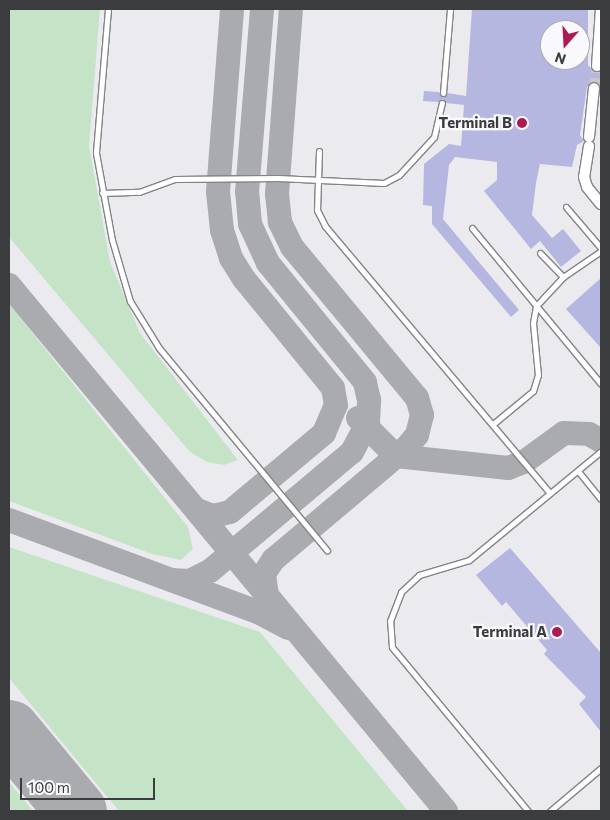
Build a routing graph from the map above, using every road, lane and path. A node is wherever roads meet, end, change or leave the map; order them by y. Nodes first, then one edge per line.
1 (108, 9) edge
2 (450, 9) edge
3 (601, 9) edge
4 (597, 66) dead end
5 (594, 88) tunnel mouth
6 (443, 93) dead end
7 (442, 103) dead end
8 (319, 151) dead end
9 (317, 179) junction
10 (102, 192) junction
11 (601, 204) edge
12 (566, 207) dead end
13 (472, 228) dead end
14 (601, 249) edge
15 (540, 253) dead end
16 (564, 277) junction
17 (536, 306) junction
18 (601, 384) edge
19 (493, 424) junction
20 (601, 451) edge
21 (578, 470) junction
22 (550, 493) junction
23 (601, 500) edge
24 (327, 550) dead end
25 (601, 768) edge
26 (528, 811) edge
27 (550, 811) edge

1 - 10 lane
2 - 6 lane
3 - 4 street
5 - 11 street
7 - 9 lane
8 - 9 lane
9 - 10 lane
9 - 19 lane
10 - 24 lane
12 - 14 lane
13 - 17 lane
14 - 16 lane
15 - 16 lane
16 - 17 lane
17 - 18 lane
17 - 19 lane
19 - 22 lane
20 - 21 lane
21 - 22 lane
21 - 23 lane
22 - 26 lane
25 - 27 lane

